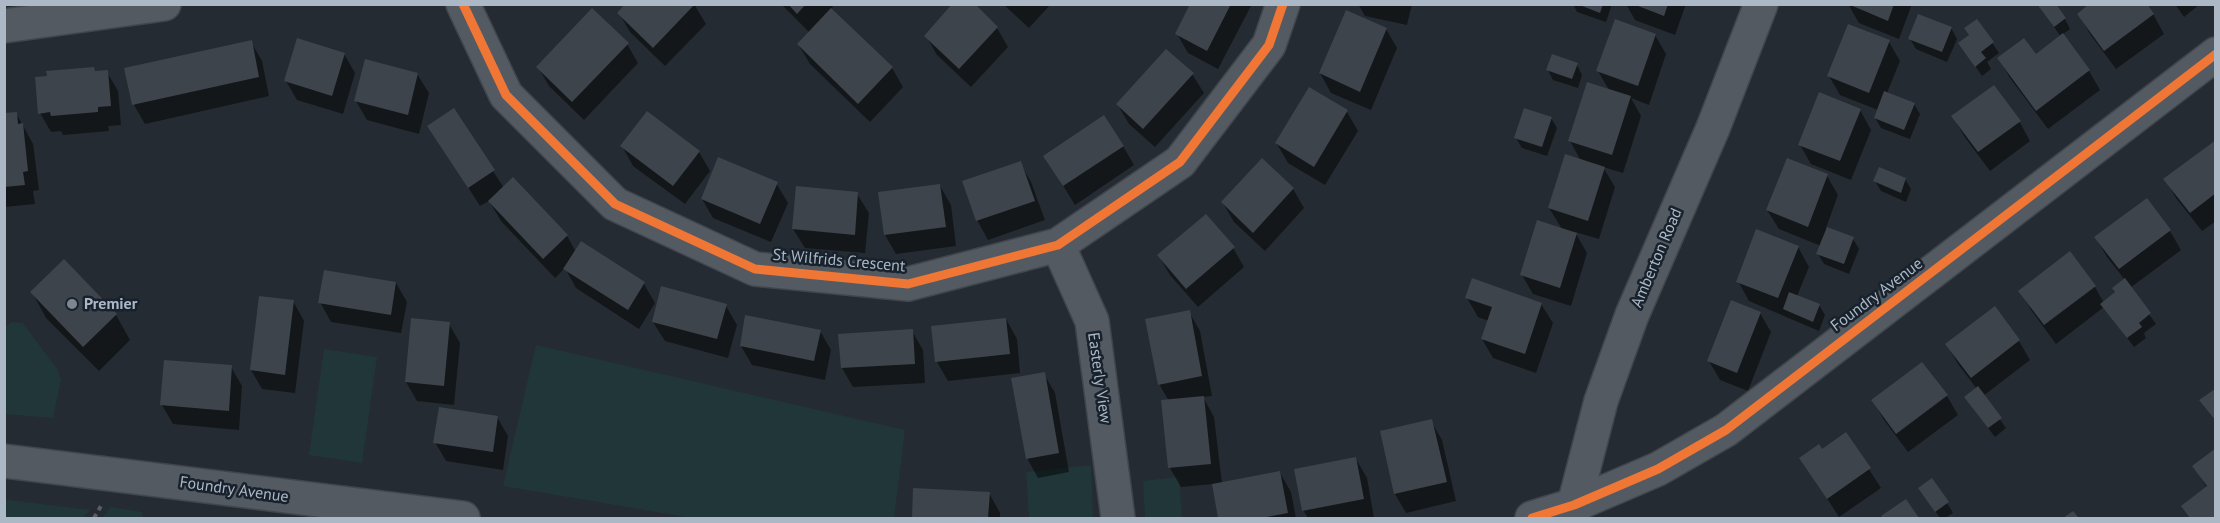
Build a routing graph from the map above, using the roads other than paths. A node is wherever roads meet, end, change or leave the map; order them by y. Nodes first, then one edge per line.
1 (164, 4) edge
2 (463, 4) edge
3 (1283, 4) edge
4 (1761, 4) edge
5 (4, 26) edge
6 (2216, 54) edge
7 (1058, 245) junction
8 (4, 461) edge
9 (1573, 512) edge
10 (463, 519) edge
11 (1118, 519) edge
12 (1532, 519) edge

1 - 5 street
2 - 7 street, St Wilfrids Crescent
3 - 7 street, St Wilfrids Crescent
4 - 9 street, Amberton Road
6 - 9 street, Foundry Avenue
7 - 11 street, Easterly View
8 - 10 street, Foundry Avenue
9 - 12 street, Foundry Avenue

